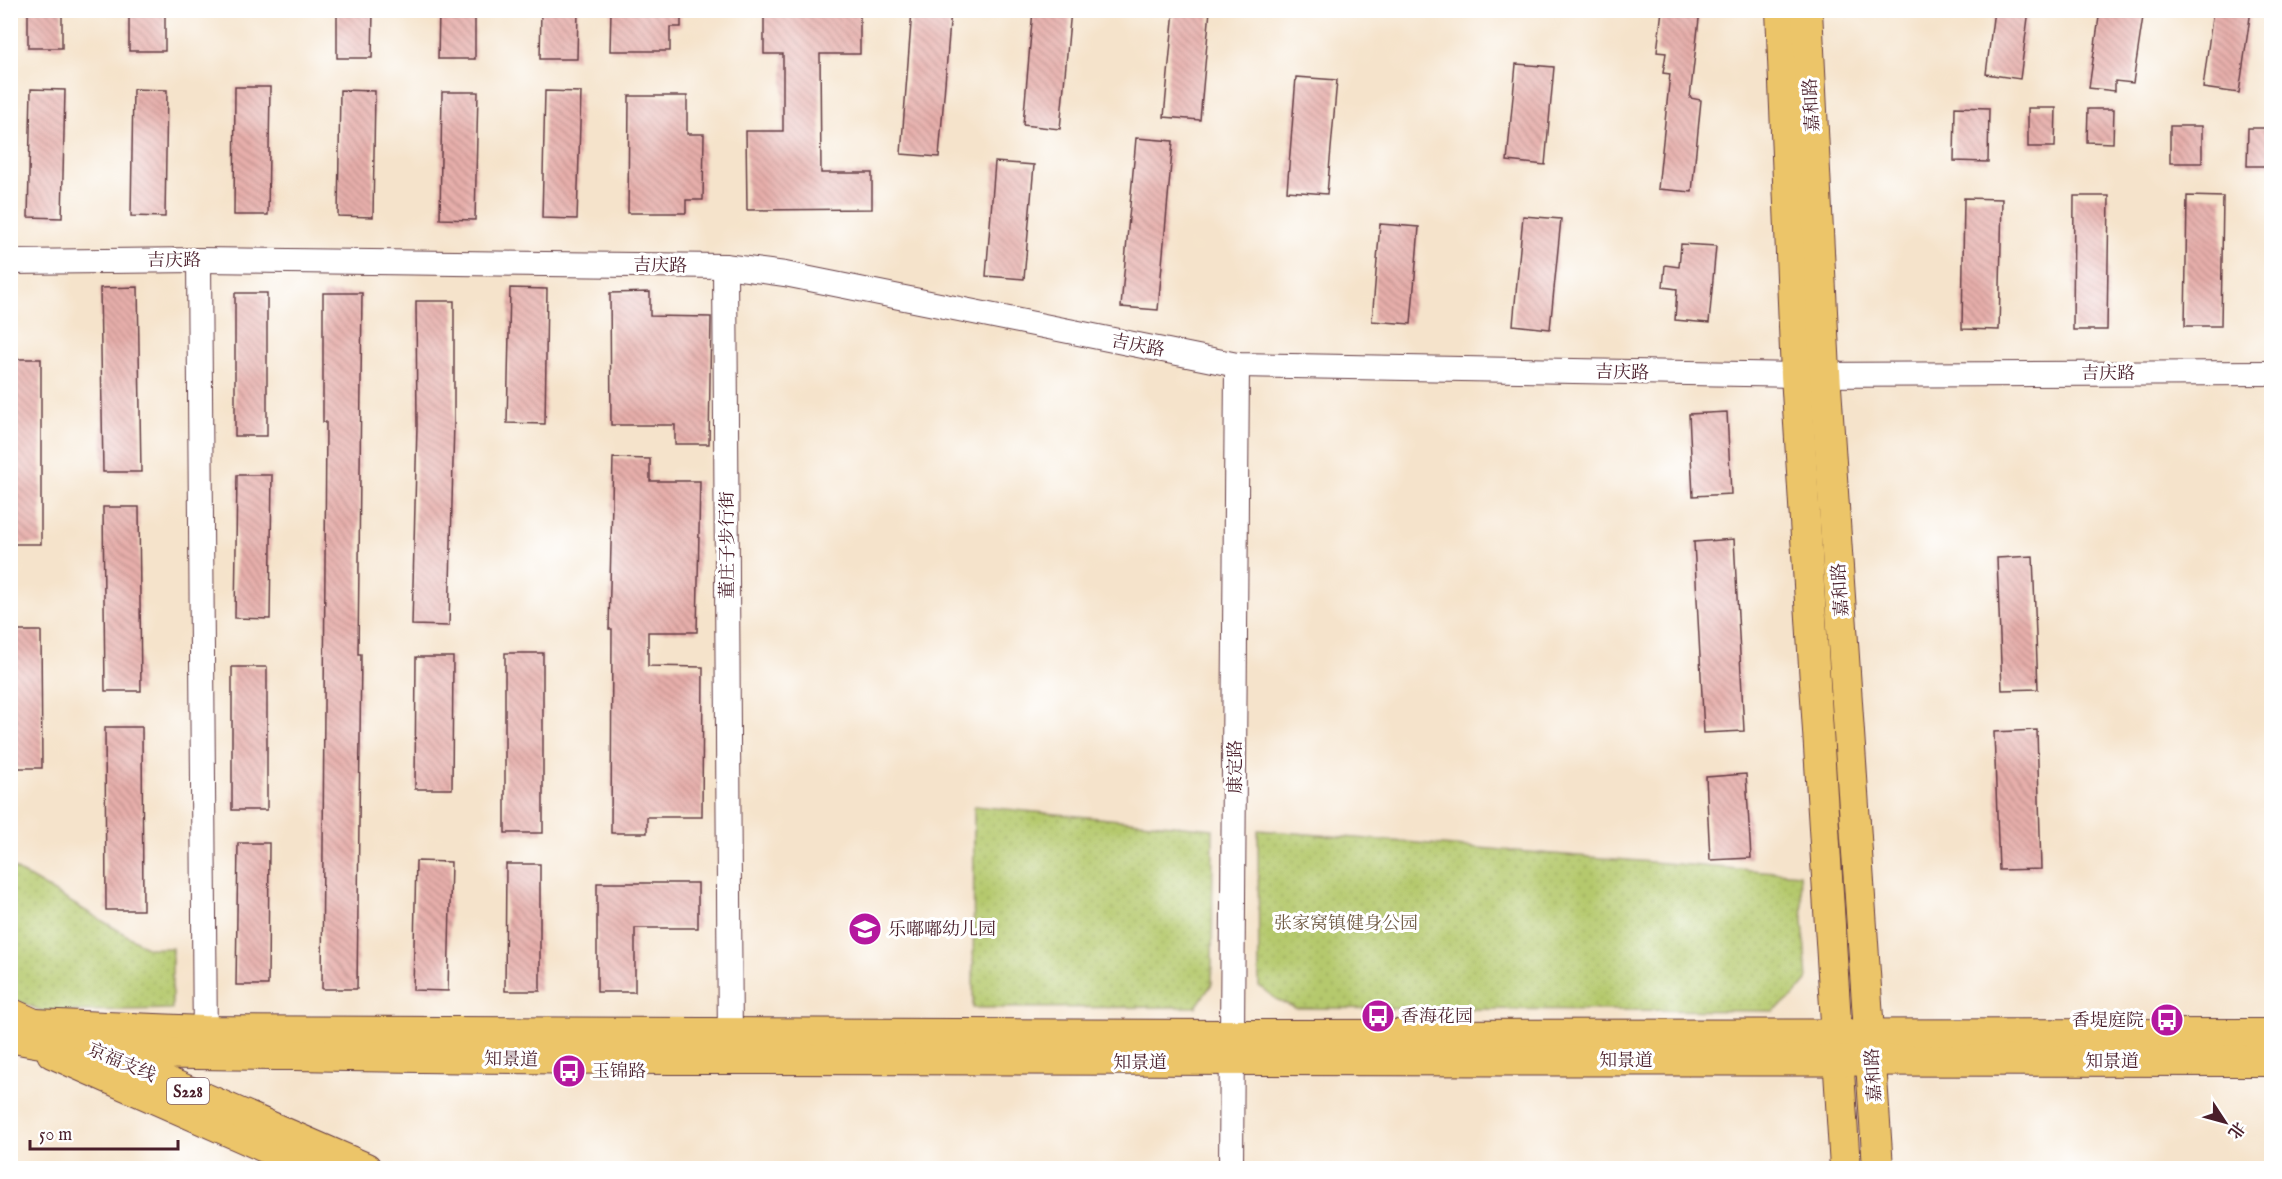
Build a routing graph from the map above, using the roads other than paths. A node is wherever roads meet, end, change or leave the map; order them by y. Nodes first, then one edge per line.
1 (1781, 10) edge
2 (1807, 10) edge
3 (199, 260) junction
4 (10, 262) edge
5 (725, 266) junction
6 (1237, 365) junction
7 (2271, 372) edge
8 (1811, 375) junction
9 (16, 1028) edge
10 (2271, 1034) edge
11 (204, 1042) junction
12 (730, 1046) junction
13 (1838, 1046) junction
14 (1871, 1046) junction
15 (89, 1049) junction
16 (1233, 1049) junction
17 (2271, 1061) edge
18 (312, 1168) edge
19 (366, 1168) edge
20 (1231, 1168) edge
21 (1845, 1168) edge
22 (1878, 1168) edge

1 - 8 main road, 嘉和路
2 - 8 main road, 嘉和路
3 - 4 street, 吉庆路
3 - 5 street, 吉庆路
3 - 11 street
5 - 6 street, 吉庆路
5 - 12 street, 董庄子步行街
6 - 8 street, 吉庆路
6 - 16 street, 康定路
7 - 8 street, 吉庆路
8 - 13 main road, 嘉和路
8 - 14 main road, 嘉和路
9 - 11 main road, 知景道
9 - 15 main road, 知景道
9 - 18 main road, 京福支线 / S228
10 - 14 main road, 知景道
11 - 12 main road, 知景道
11 - 15 main road, 知景道
12 - 16 main road, 知景道
13 - 14 main road, 知景道
13 - 16 main road, 知景道
13 - 21 main road, 嘉和路
14 - 17 main road, 知景道
14 - 22 main road, 嘉和路
15 - 19 main road, 京福支线 / S228
16 - 20 street, 康定路

